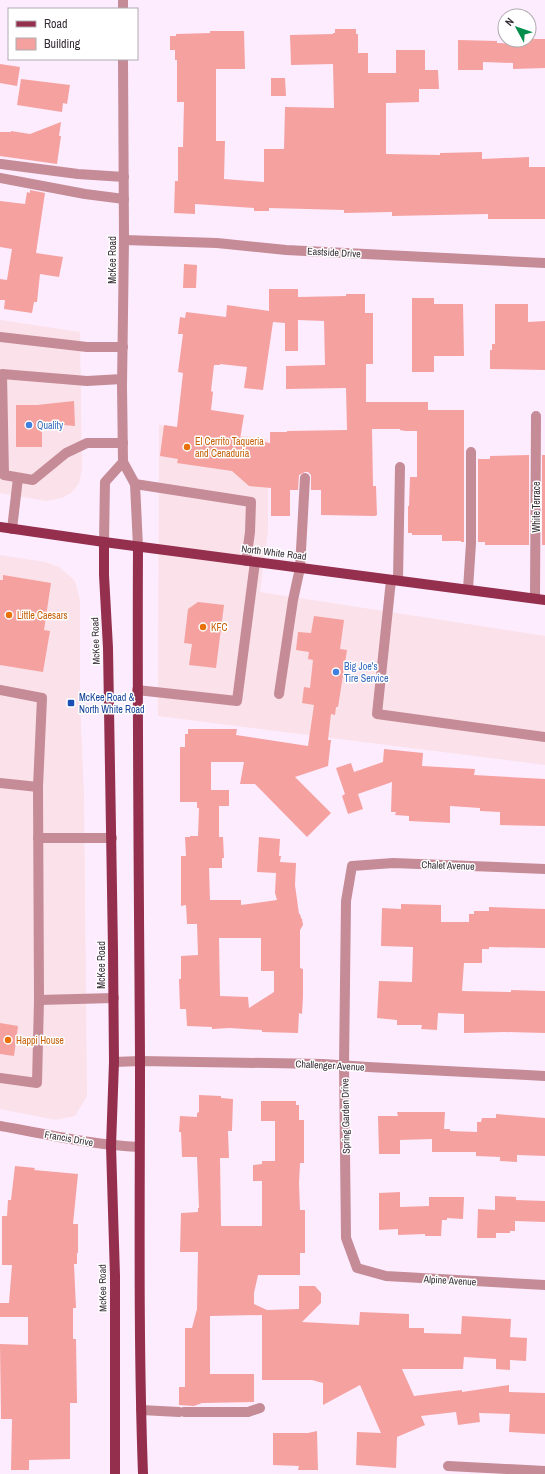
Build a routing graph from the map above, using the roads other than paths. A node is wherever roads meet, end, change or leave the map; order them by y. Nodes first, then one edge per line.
1 (123, 60) edge
2 (1, 164) edge
3 (0, 178) edge
4 (124, 178) junction
5 (124, 199) junction
6 (124, 240) junction
7 (545, 263) edge
8 (0, 338) edge
9 (123, 347) junction
10 (122, 379) junction
11 (536, 416) dead end
12 (123, 443) junction
13 (471, 452) dead end
14 (123, 462) junction
15 (400, 467) dead end
16 (18, 478) junction
17 (305, 478) dead end
18 (135, 484) junction
19 (0, 527) edge
20 (12, 529) junction
21 (104, 542) junction
22 (138, 547) junction
23 (250, 561) junction
24 (300, 568) junction
25 (394, 580) junction
26 (468, 589) junction
27 (540, 599) edge
28 (0, 690) edge
29 (137, 690) junction
30 (279, 694) dead end
31 (545, 737) edge
32 (0, 783) edge
33 (38, 787) junction
34 (38, 838) junction
35 (112, 838) junction
36 (352, 866) joint
37 (545, 869) edge
38 (114, 998) junction
39 (39, 1000) junction
40 (140, 1061) junction
41 (114, 1062) junction
42 (344, 1066) junction
43 (545, 1076) edge
44 (0, 1078) edge
45 (0, 1126) edge
46 (111, 1146) junction
47 (139, 1147) junction
48 (357, 1268) joint
49 (545, 1284) edge
50 (260, 1408) dead end
51 (141, 1410) junction
52 (448, 1466) dead end
53 (545, 1470) edge
54 (115, 1474) edge
55 (143, 1474) edge

1 - 4 street, McKee Road
2 - 4 street
3 - 5 street
4 - 5 street, McKee Road
5 - 6 street, McKee Road
6 - 7 street, Eastside Drive
6 - 9 street, McKee Road
8 - 9 street
9 - 10 street, McKee Road
10 - 12 street, McKee Road
10 - 16 street
11 - 27 street, White Terrace
12 - 14 street, McKee Road
12 - 16 street
13 - 26 street
14 - 18 street, McKee Road
14 - 21 street, McKee Road
15 - 25 street
16 - 20 street
17 - 24 street
18 - 22 street, McKee Road
18 - 23 street
19 - 20 main road, North White Road
20 - 21 main road, North White Road
21 - 22 main road, North White Road
21 - 35 main road, McKee Road
22 - 23 main road, North White Road
22 - 29 main road, McKee Road
23 - 24 main road, North White Road
23 - 29 street
24 - 25 main road, North White Road
24 - 30 street
25 - 26 main road, North White Road
25 - 31 street
26 - 27 main road, North White Road
28 - 33 street
29 - 40 main road, McKee Road
32 - 33 street
33 - 34 street
34 - 35 street
34 - 39 street
35 - 38 main road, McKee Road
36 - 37 street, Chalet Avenue
36 - 42 street, Spring Garden Drive
38 - 39 street
38 - 41 main road, McKee Road
39 - 44 street
40 - 41 street, Challenger Avenue
40 - 42 street, Challenger Avenue
40 - 47 main road, McKee Road
41 - 46 main road, McKee Road
42 - 43 street, Challenger Avenue
42 - 48 street, Spring Garden Drive
45 - 46 street, Francis Drive
46 - 47 street, Francis Drive
46 - 54 main road, McKee Road
47 - 51 main road, McKee Road
48 - 49 street, Alpine Avenue
50 - 51 street
51 - 55 main road, McKee Road
52 - 53 street

